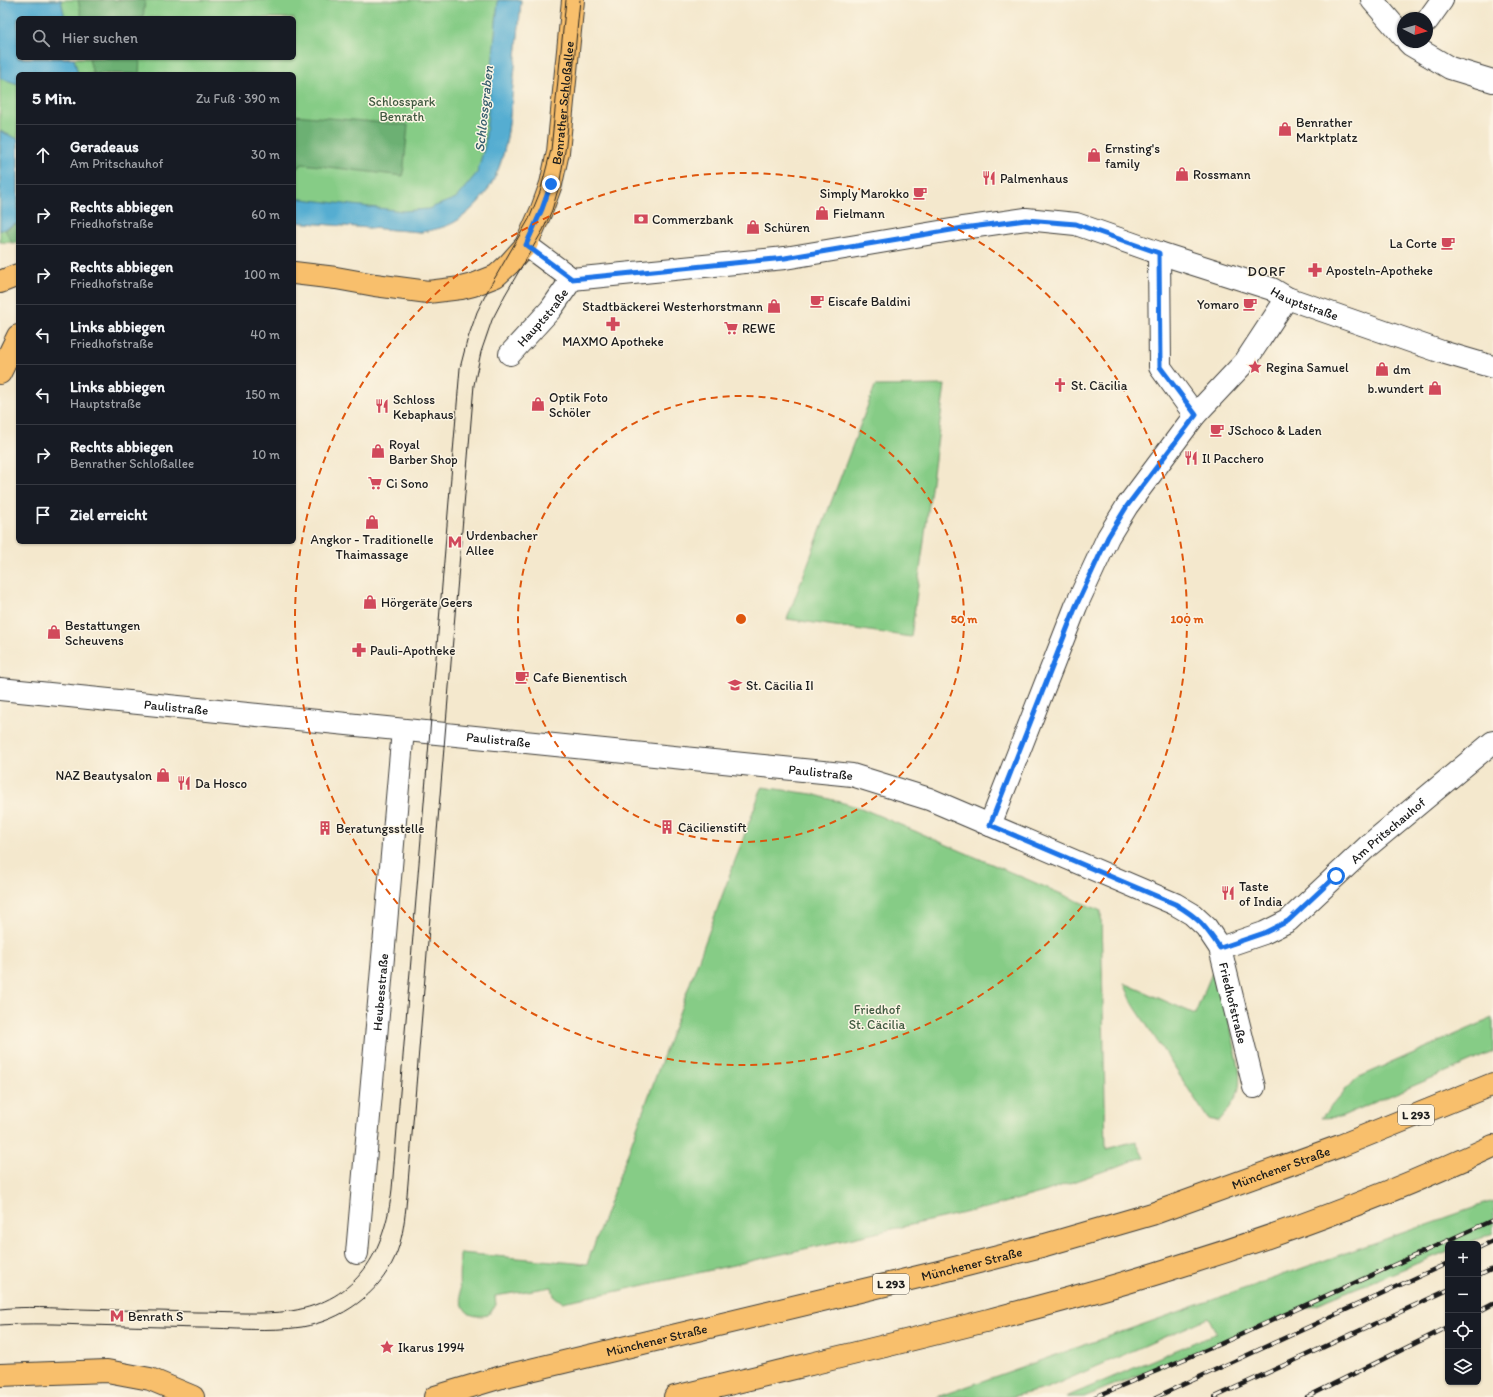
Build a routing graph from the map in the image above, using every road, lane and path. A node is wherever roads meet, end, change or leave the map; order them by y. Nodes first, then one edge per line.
1 (1372, 0) edge
2 (1442, 0) edge
3 (573, 1) edge
4 (1433, 13) edge
5 (1397, 31) edge
6 (1415, 48) edge
7 (1493, 81) edge
8 (526, 245) junction
9 (1159, 253) junction
10 (296, 273) edge
11 (16, 276) edge
12 (572, 279) junction
13 (0, 282) edge
14 (1287, 298) junction
15 (16, 340) edge
16 (510, 354) dead end
17 (1493, 367) edge
18 (0, 372) edge
19 (1196, 415) junction
20 (0, 689) edge
21 (403, 730) junction
22 (1493, 742) edge
23 (990, 825) junction
24 (1220, 948) junction
25 (1493, 1084) edge
26 (1254, 1087) dead end
27 (1493, 1146) edge
28 (357, 1253) dead end
29 (0, 1375) edge
30 (193, 1397) edge
31 (435, 1397) edge
32 (675, 1397) edge

1 - 5 street
2 - 4 street
3 - 8 main road, Benrather Schloßallee
6 - 7 street
8 - 10 main road, Benrather Schloßallee
8 - 12 street, Hauptstraße
9 - 12 street, Hauptstraße
9 - 14 street, Hauptstraße
9 - 19 street
11 - 13 main road
12 - 16 street, Hauptstraße
14 - 17 street, Hauptstraße
14 - 19 street
15 - 18 main road
19 - 23 street
20 - 21 street, Paulistraße
21 - 23 street, Paulistraße
21 - 28 street, Heubesstraße
22 - 24 street, Am Pritschauhof
23 - 24 street, Friedhofstraße
24 - 26 street, Friedhofstraße
25 - 31 main road, Münchener Straße / L 293
27 - 32 main road
29 - 30 main road

